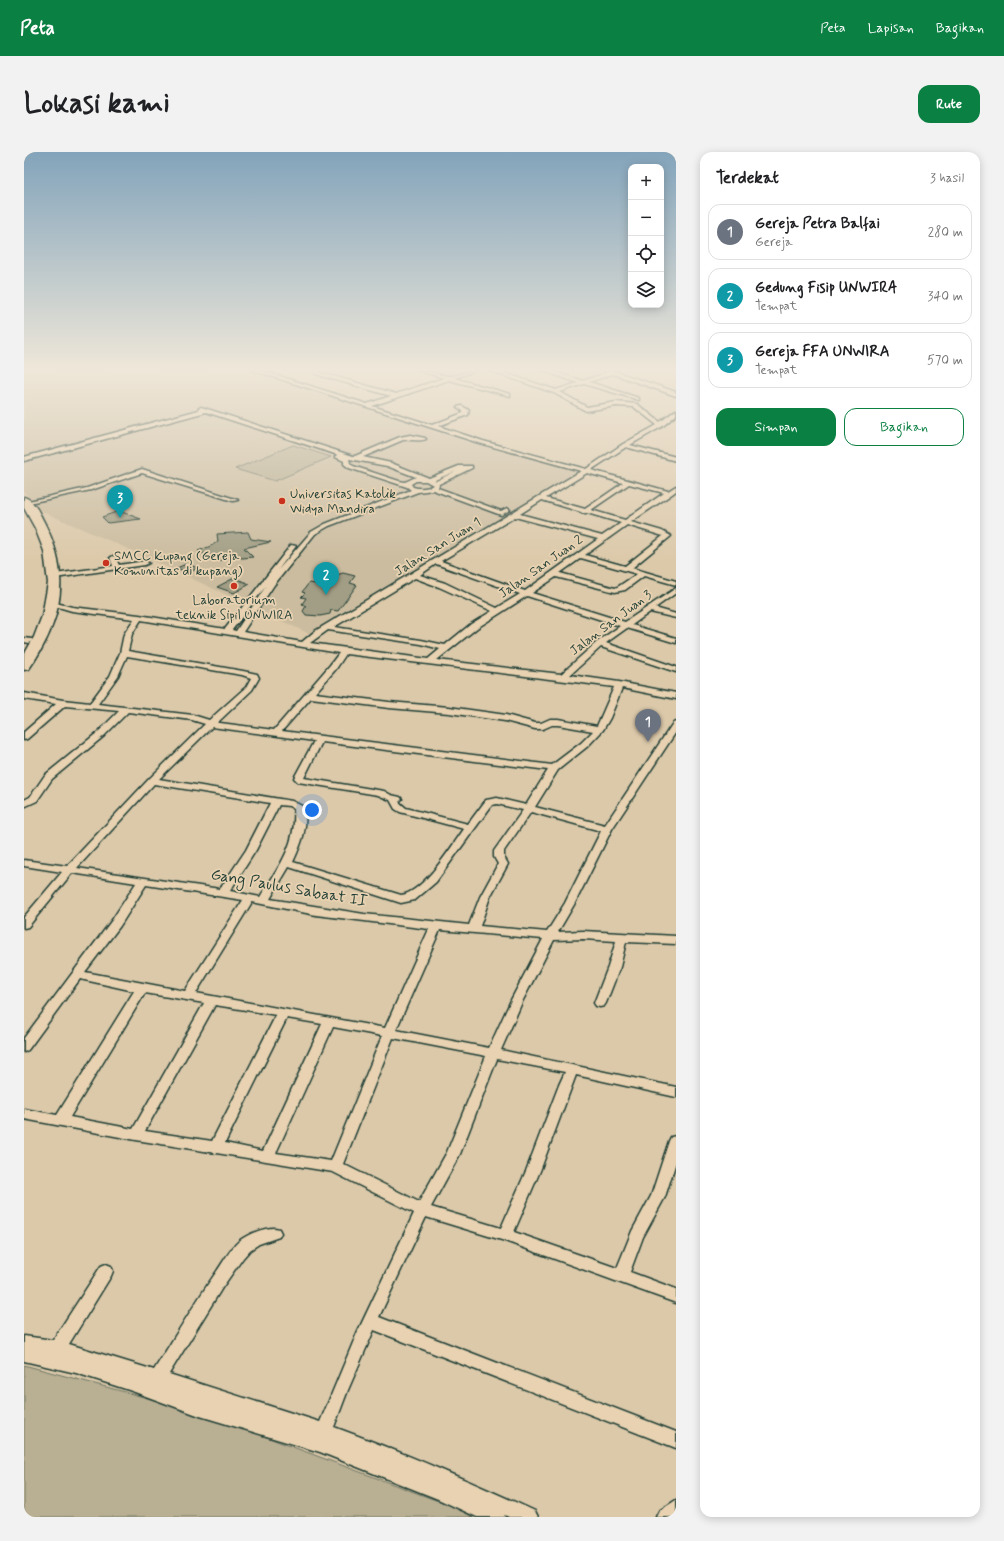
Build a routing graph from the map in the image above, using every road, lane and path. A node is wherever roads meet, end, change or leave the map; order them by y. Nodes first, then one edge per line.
1 (114, 434) edge
2 (271, 434) edge
3 (279, 434) edge
4 (457, 434) edge
5 (644, 434) edge
6 (423, 440) dead end
7 (625, 445) junction
8 (24, 457) edge
9 (356, 458) junction
10 (676, 459) edge
11 (586, 471) junction
12 (628, 482) junction
13 (432, 483) junction
14 (412, 487) junction
15 (676, 488) edge
16 (668, 493) junction
17 (676, 495) edge
18 (462, 497) junction
19 (540, 498) junction
20 (235, 500) dead end
21 (25, 502) edge
22 (381, 502) junction
23 (584, 512) junction
24 (513, 514) junction
25 (24, 516) edge
26 (624, 523) junction
27 (667, 535) junction
28 (603, 538) junction
29 (676, 538) edge
30 (579, 555) junction
31 (112, 558) dead end
32 (436, 562) junction
33 (145, 563) dead end
34 (117, 568) junction
35 (627, 568) junction
36 (50, 569) junction
37 (643, 573) junction
38 (554, 574) junction
39 (414, 575) junction
40 (676, 583) edge
41 (676, 590) edge
42 (525, 593) junction
43 (253, 597) junction
44 (262, 598) junction
45 (52, 604) junction
46 (72, 609) junction
47 (649, 609) junction
48 (497, 611) junction
49 (676, 616) edge
50 (48, 617) junction
51 (140, 617) junction
52 (625, 625) junction
53 (328, 628) junction
54 (227, 632) junction
55 (238, 634) junction
56 (676, 641) edge
57 (26, 644) edge
58 (600, 644) junction
59 (303, 645) junction
60 (446, 648) junction
61 (344, 651) junction
62 (124, 653) junction
63 (429, 662) junction
64 (24, 666) edge
65 (676, 670) edge
66 (563, 677) junction
67 (619, 685) junction
68 (309, 695) junction
69 (24, 696) edge
70 (676, 696) edge
71 (63, 703) junction
72 (93, 705) junction
73 (126, 709) junction
74 (211, 724) junction
75 (676, 725) edge
76 (599, 729) junction
77 (276, 733) junction
78 (24, 737) edge
79 (318, 739) junction
80 (554, 768) junction
81 (152, 781) junction
82 (275, 802) junction
83 (24, 804) edge
84 (528, 808) junction
85 (470, 828) junction
86 (607, 829) junction
87 (24, 863) edge
88 (286, 863) junction
89 (70, 869) junction
90 (144, 882) junction
91 (223, 893) junction
92 (249, 899) junction
93 (263, 901) junction
94 (24, 924) edge
95 (436, 926) junction
96 (474, 929) junction
97 (550, 936) junction
98 (622, 938) junction
99 (676, 940) edge
100 (77, 974) junction
101 (142, 988) junction
102 (188, 996) junction
103 (212, 1000) junction
104 (600, 1003) dead end
105 (283, 1013) junction
106 (329, 1023) junction
107 (389, 1033) junction
108 (24, 1047) edge
109 (493, 1053) junction
110 (573, 1069) junction
111 (676, 1092) edge
112 (24, 1114) edge
113 (61, 1120) junction
114 (136, 1135) junction
115 (676, 1141) edge
116 (216, 1147) junction
117 (267, 1157) junction
118 (335, 1167) junction
119 (422, 1210) junction
120 (274, 1233) dead end
121 (505, 1235) junction
122 (106, 1271) dead end
123 (621, 1276) junction
124 (676, 1296) edge
125 (370, 1321) junction
126 (24, 1343) edge
127 (57, 1348) junction
128 (24, 1353) edge
129 (155, 1384) junction
130 (323, 1438) junction
131 (676, 1440) edge
132 (676, 1509) edge
133 (496, 1517) edge
134 (529, 1517) edge
135 (665, 1517) edge

1 - 8 street
2 - 14 street
3 - 9 street
4 - 11 street
5 - 7 street, Jalan San Juan 1
6 - 9 street
7 - 10 street
7 - 11 street, Jalan San Juan 1
9 - 13 street
11 - 12 street
11 - 19 street, Jalan San Juan 1
12 - 16 street
12 - 23 street
13 - 13 street
13 - 14 street
13 - 14 street
13 - 18 street
14 - 22 street
15 - 16 street, Jalan San Juan 2
16 - 17 street
16 - 26 street, Jalan San Juan 2
18 - 18 street
19 - 23 street
19 - 24 street, Jalan San Juan 1
20 - 21 street
21 - 36 highway
22 - 43 street
22 - 44 street
23 - 26 street
24 - 28 street
24 - 32 street, Jalan San Juan 1
25 - 36 highway
26 - 27 street
26 - 28 street, Jalan San Juan 2
27 - 29 street
27 - 35 street
28 - 30 street, Jalan San Juan 2
30 - 35 street
30 - 38 street, Jalan San Juan 2
31 - 34 street
32 - 39 street, Jalan San Juan 1
32 - 42 street
33 - 34 street
34 - 36 street
35 - 37 street
36 - 45 highway
36 - 57 highway
37 - 38 street
37 - 40 street
38 - 42 street, Jalan San Juan 2
39 - 48 street
39 - 53 street, Jalan San Juan 1
41 - 47 street, Jalan San Juan 3
42 - 48 street, Jalan San Juan 2
42 - 52 street
43 - 44 street
43 - 54 street
44 - 55 street
45 - 46 street
45 - 50 highway
46 - 50 street
46 - 51 street
47 - 49 street
47 - 52 street, Jalan San Juan 3
48 - 60 street, Jalan San Juan 2
50 - 64 highway
51 - 54 street
51 - 62 street
52 - 56 street
52 - 58 street, Jalan San Juan 3
53 - 59 street, Jalan San Juan 1
53 - 60 street
54 - 55 street
55 - 59 street
58 - 65 street
58 - 66 street, Jalan San Juan 3
59 - 61 street
60 - 63 street, Jalan San Juan 2
61 - 63 street
61 - 68 street
62 - 72 street
62 - 74 street
63 - 66 street
66 - 67 street
67 - 70 street
67 - 76 street
68 - 76 street
68 - 77 street
69 - 71 street
71 - 72 street
71 - 78 street
72 - 73 street
73 - 74 street
73 - 83 street
74 - 77 street
74 - 81 street
75 - 86 street
76 - 80 street
77 - 79 street
79 - 80 street
79 - 85 street
80 - 84 street
81 - 82 street
81 - 89 street
82 - 88 street
82 - 91 street
84 - 85 street
84 - 86 street
84 - 96 street
85 - 88 street
86 - 97 street
87 - 89 street, Gang Paulus Sabaat II
88 - 93 street
89 - 90 street, Gang Paulus Sabaat II
89 - 94 street
90 - 91 street, Gang Paulus Sabaat II
90 - 100 street
91 - 92 street, Gang Paulus Sabaat II
92 - 93 street, Gang Paulus Sabaat II
92 - 102 street
93 - 95 street, Gang Paulus Sabaat II
95 - 96 street, Gang Paulus Sabaat II
95 - 107 street
96 - 97 street, Gang Paulus Sabaat II
97 - 98 street, Gang Paulus Sabaat II
97 - 109 street
98 - 99 street, Gang Paulus Sabaat II
98 - 104 street
100 - 101 street
100 - 108 street
101 - 102 street
101 - 113 street
102 - 103 street
103 - 105 street
103 - 114 street
105 - 106 street
105 - 116 street
106 - 107 street
106 - 117 street
107 - 109 street
107 - 118 street
109 - 110 street
109 - 119 street
110 - 111 street
110 - 121 street
112 - 113 street
113 - 114 street
114 - 116 street
115 - 123 street
116 - 117 street
117 - 118 street
118 - 119 street
119 - 121 street
119 - 125 street
120 - 129 street
121 - 123 street
122 - 127 street
123 - 124 street
125 - 130 street
125 - 131 street
126 - 127 street
127 - 129 street
128 - 129 street
129 - 130 street
130 - 133 street
130 - 134 street
132 - 135 street

